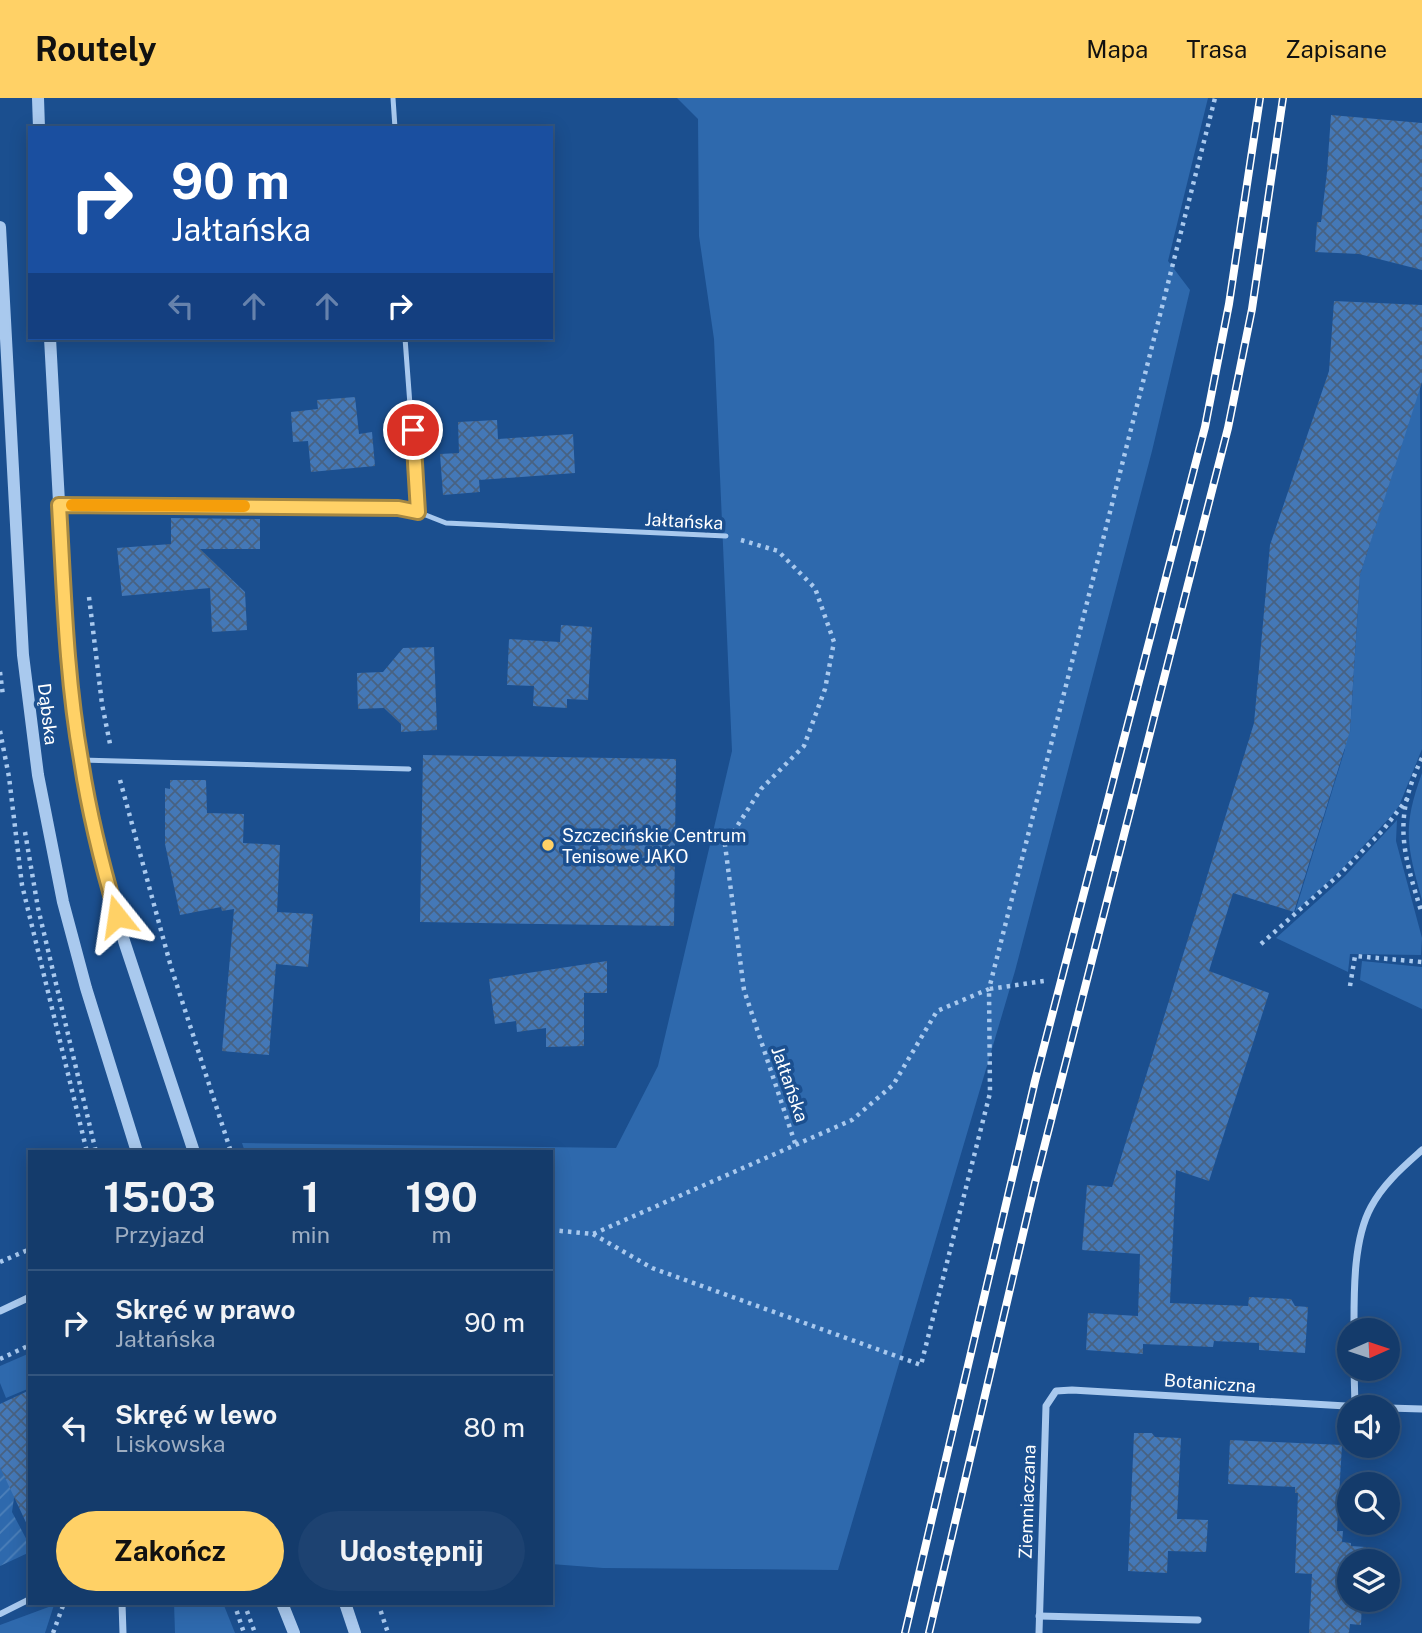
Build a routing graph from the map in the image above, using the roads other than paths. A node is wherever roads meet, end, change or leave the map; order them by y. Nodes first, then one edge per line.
1 (38, 98) edge
2 (393, 98) edge
3 (40, 126) edge
4 (394, 126) edge
5 (0, 227) edge
6 (50, 340) edge
7 (405, 340) edge
8 (59, 505) junction
9 (418, 512) junction
10 (726, 536) road end
11 (80, 760) junction
12 (409, 769) dead end
13 (137, 1150) edge
14 (193, 1150) edge
15 (1422, 1150) edge
16 (28, 1298) edge
17 (0, 1311) edge
18 (1354, 1318) edge
19 (1056, 1391) joint
20 (1337, 1406) edge
21 (1400, 1408) edge
22 (1422, 1409) edge
23 (28, 1600) edge
24 (122, 1605) edge
25 (283, 1605) edge
26 (346, 1605) edge
27 (0, 1614) edge
28 (1039, 1616) junction
29 (1198, 1620) dead end
30 (123, 1633) edge
31 (295, 1633) edge
32 (355, 1633) edge
33 (1039, 1633) edge

1 - 3 street
2 - 4 lane
5 - 13 street, Dąbska
6 - 8 street, Dąbska
7 - 9 lane
8 - 9 lane, Jałtańska
8 - 11 street, Dąbska
9 - 10 lane, Jałtańska
11 - 12 lane
11 - 14 street, Dąbska
15 - 18 street
16 - 17 street
19 - 20 street, Botaniczna
19 - 28 street, Ziemniaczana
21 - 22 street
23 - 27 street
24 - 30 street
25 - 31 street
26 - 32 street
28 - 29 street
28 - 33 street, Ziemniaczana

